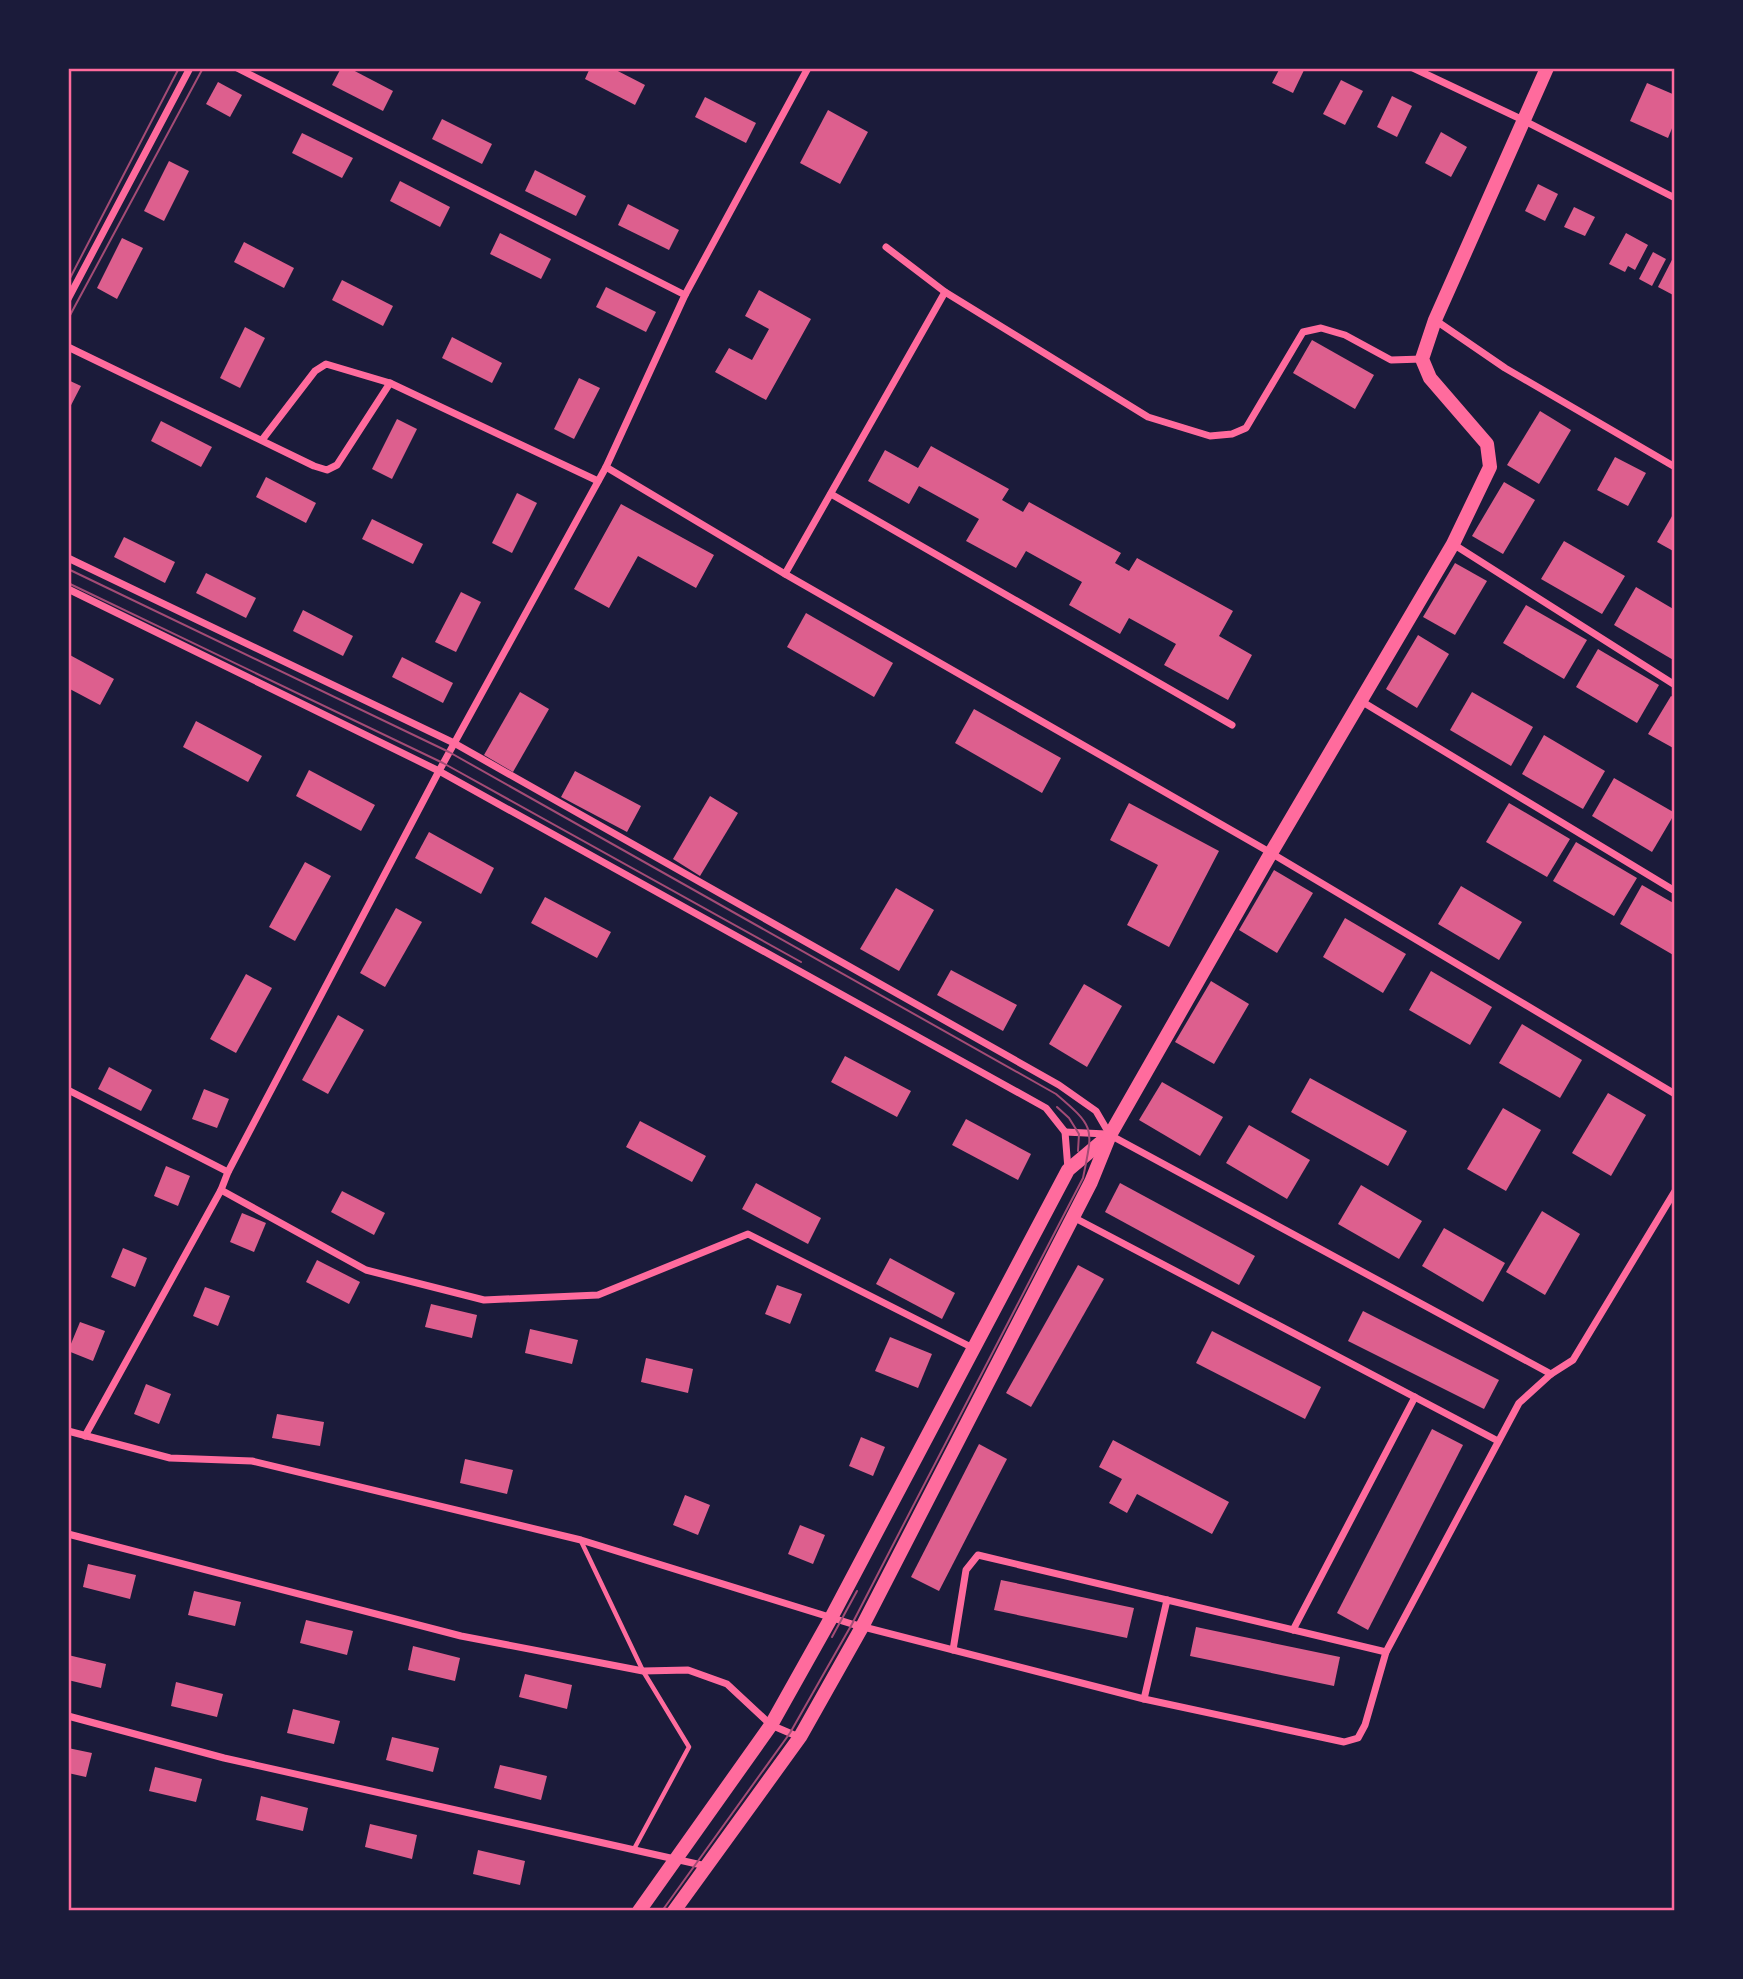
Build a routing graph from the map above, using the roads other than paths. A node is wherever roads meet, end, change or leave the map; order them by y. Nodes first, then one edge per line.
1 (190, 68) edge
2 (237, 68) edge
3 (808, 68) edge
4 (1413, 68) edge
5 (1546, 68) edge
6 (1523, 121) junction
7 (1675, 198) edge
8 (886, 247) dead end
9 (945, 292) junction
10 (685, 295) junction
11 (68, 299) edge
12 (1435, 320) junction
13 (68, 347) edge
14 (1422, 359) junction
15 (390, 383) junction
16 (262, 440) junction
17 (606, 467) junction
18 (1675, 467) edge
19 (598, 481) junction
20 (831, 494) junction
21 (1453, 544) junction
22 (68, 558) edge
23 (785, 574) junction
24 (68, 589) edge
25 (1675, 685) edge
26 (1360, 701) junction
27 (1232, 726) dead end
28 (454, 743) junction
29 (439, 771) junction
30 (1271, 853) junction
31 (1675, 891) edge
32 (68, 1090) edge
33 (1675, 1094) edge
34 (1065, 1132) junction
35 (1110, 1135) junction
36 (1068, 1170) junction
37 (228, 1172) junction
38 (221, 1189) junction
39 (1675, 1191) edge
40 (1073, 1217) junction
41 (974, 1348) junction
42 (1551, 1374) junction
43 (1415, 1397) junction
44 (68, 1431) edge
45 (85, 1436) junction
46 (1498, 1441) junction
47 (68, 1534) edge
48 (581, 1540) junction
49 (1167, 1600) junction
50 (831, 1618) junction
51 (862, 1627) junction
52 (1293, 1630) junction
53 (953, 1650) junction
54 (1386, 1652) junction
55 (643, 1671) junction
56 (1144, 1699) junction
57 (68, 1716) edge
58 (771, 1725) junction
59 (800, 1737) junction
60 (634, 1849) junction
61 (676, 1859) junction
62 (706, 1867) junction
63 (639, 1911) edge
64 (674, 1911) edge

1 - 11 street
2 - 10 street
3 - 10 street
4 - 6 street
5 - 6 main road
6 - 7 street
6 - 12 main road
8 - 9 street
9 - 14 street
9 - 20 street
10 - 17 street
12 - 14 main road
12 - 18 street
13 - 16 street
14 - 21 main road
15 - 16 street
15 - 16 street
15 - 19 street
17 - 19 street
17 - 23 street
19 - 28 street
20 - 23 street
20 - 27 street
21 - 25 street
21 - 26 main road
22 - 28 street
23 - 30 street
24 - 29 street
26 - 30 main road
26 - 31 street
28 - 29 street
28 - 35 street
29 - 34 street
29 - 37 street
30 - 33 street
30 - 35 main road
32 - 37 street
34 - 35 street
34 - 36 street
35 - 36 main road
35 - 40 main road
35 - 42 street
36 - 41 main road
37 - 38 street
38 - 41 street
38 - 45 street
39 - 42 street
40 - 43 street
40 - 51 main road
41 - 50 main road
42 - 46 street
43 - 46 street
43 - 52 street
44 - 45 street
45 - 48 street
46 - 54 street
47 - 55 street
48 - 50 street
48 - 55 lane
49 - 52 street
49 - 53 street
49 - 56 street
50 - 51 street
50 - 58 main road
51 - 53 street
51 - 59 main road
52 - 54 street
53 - 56 street
54 - 56 street
55 - 58 street
55 - 60 lane
57 - 60 street
58 - 59 street
58 - 61 main road
59 - 62 main road
60 - 61 street
61 - 62 street
61 - 63 main road
62 - 64 main road

